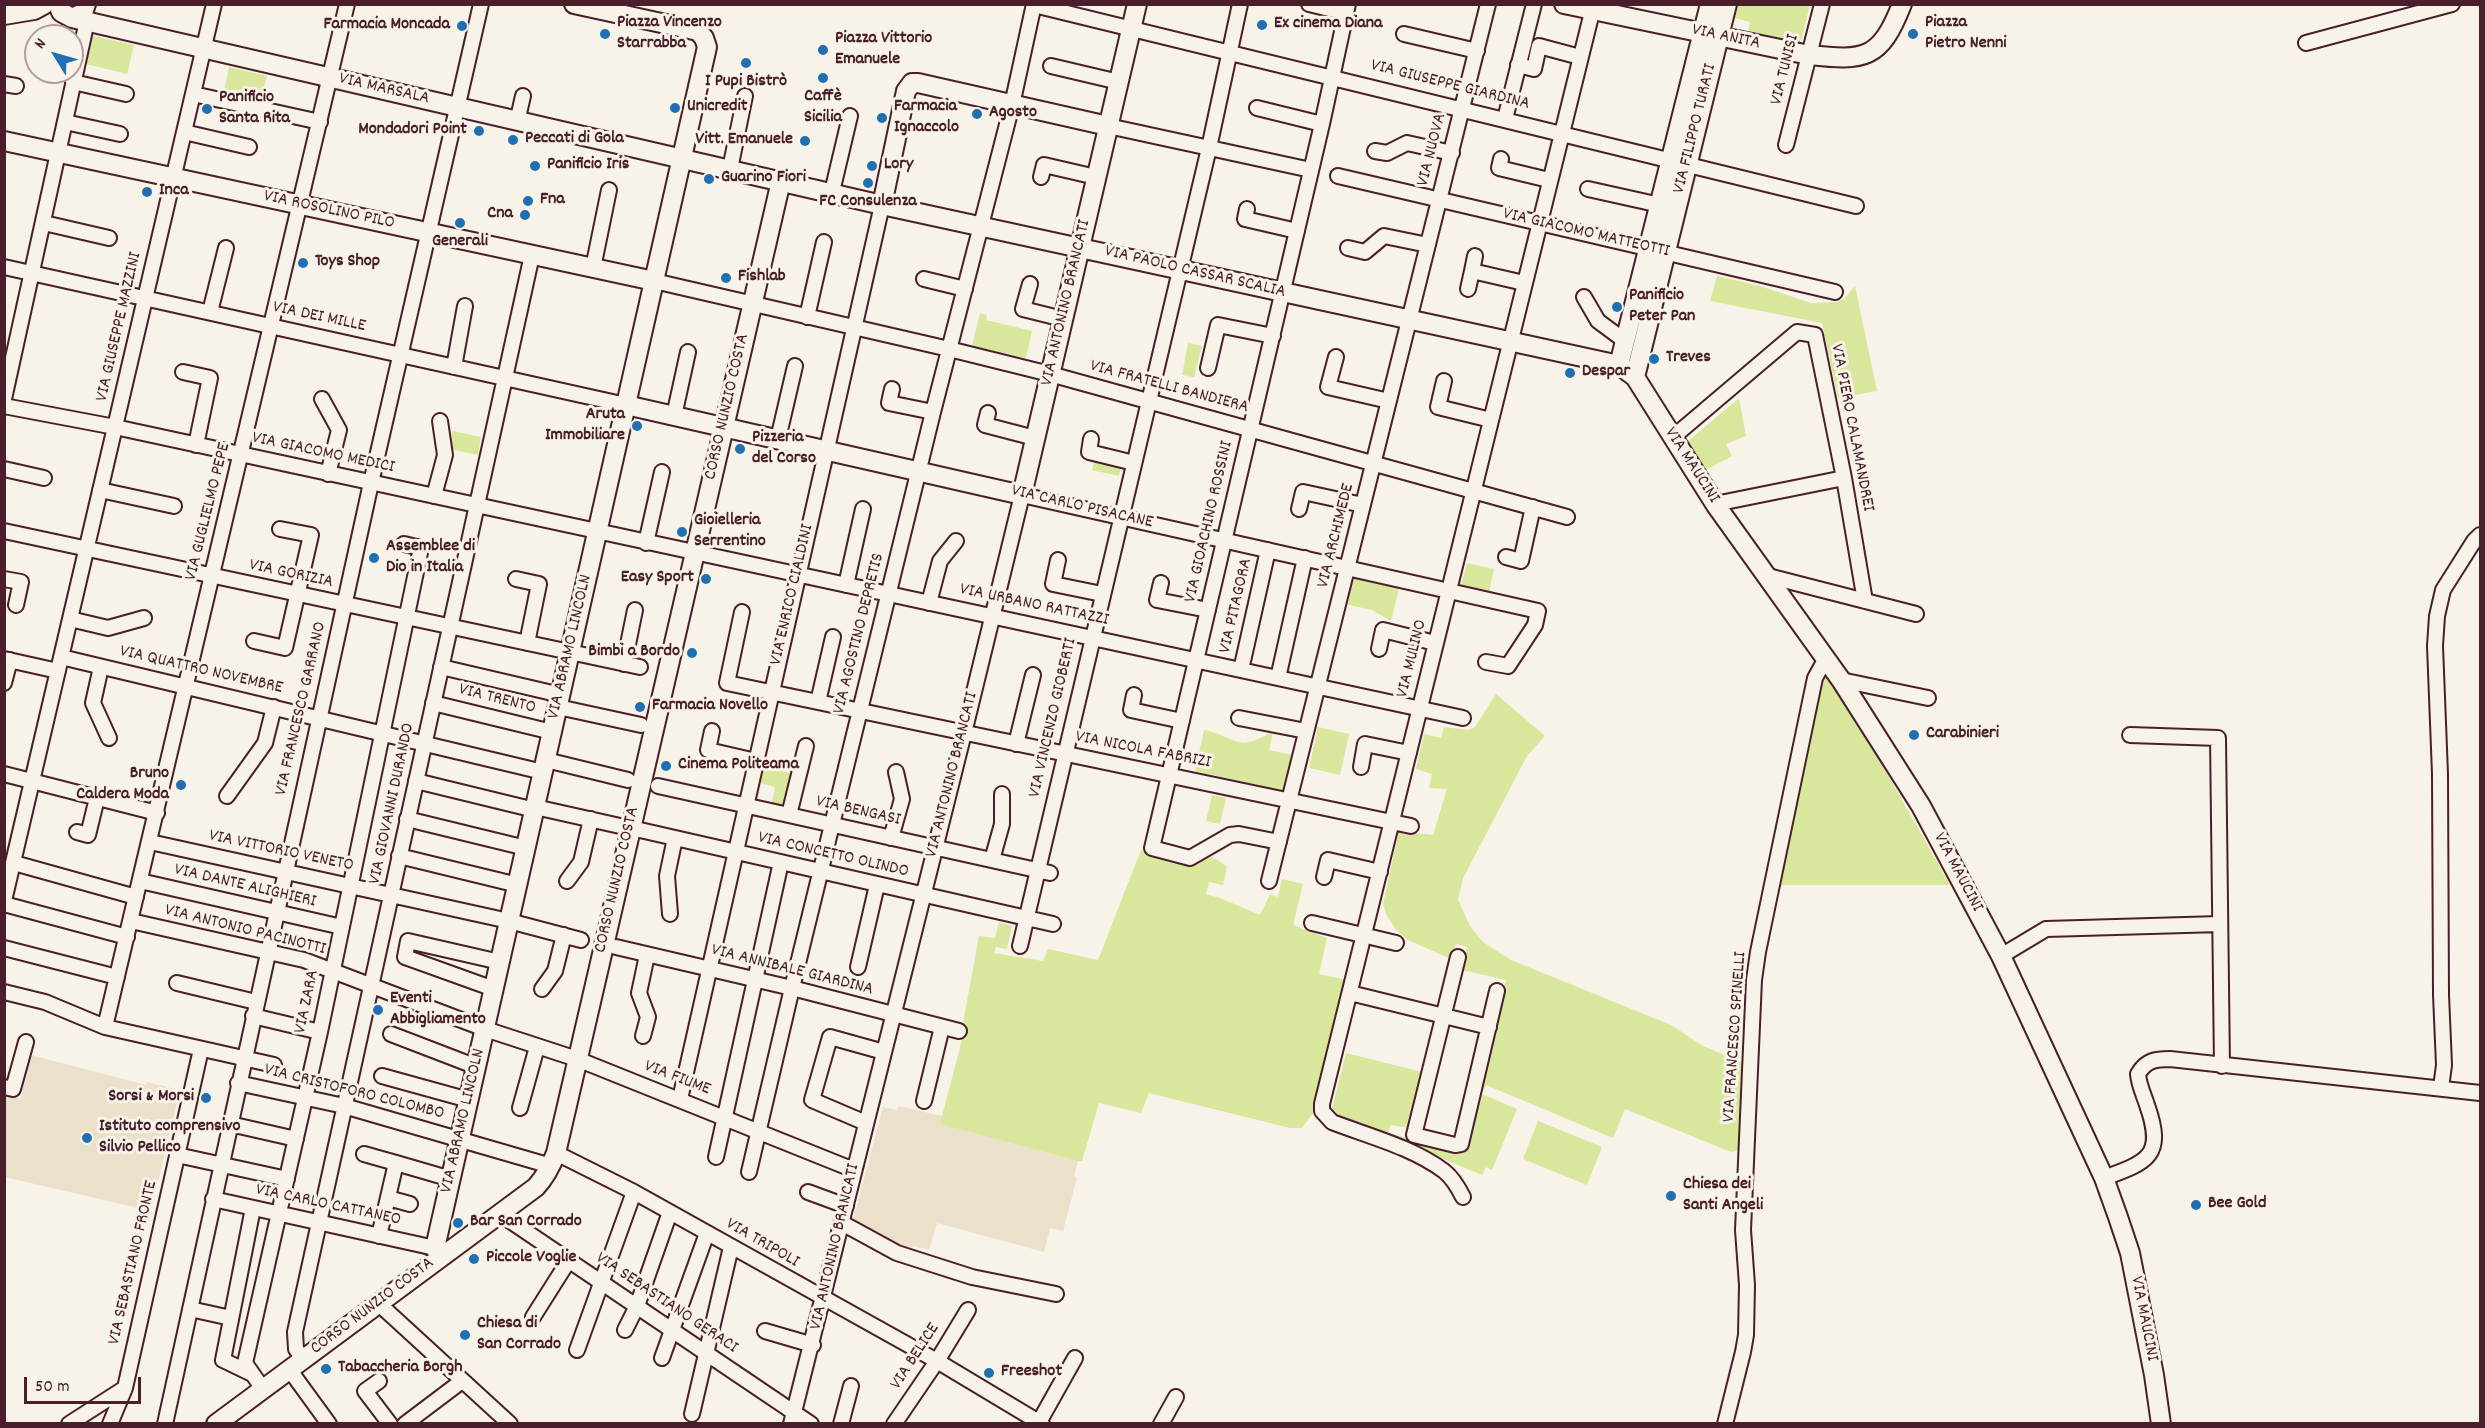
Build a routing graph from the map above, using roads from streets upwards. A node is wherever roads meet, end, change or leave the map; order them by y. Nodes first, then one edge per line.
1 (214, 4) edge
2 (347, 4) edge
3 (481, 4) edge
4 (574, 4) edge
5 (1137, 4) edge
6 (1240, 4) edge
7 (1309, 4) edge
8 (1488, 4) edge
9 (1534, 4) edge
10 (1564, 4) edge
11 (1710, 4) edge
12 (1726, 4) edge
13 (1822, 4) edge
14 (1902, 4) edge
15 (2452, 4) edge
16 (1034, 5) edge
17 (40, 7) edge
18 (1593, 8) edge
19 (1347, 9) edge
20 (74, 13) edge
21 (4, 15) edge
22 (1131, 28) junction
23 (1404, 34) dead end
24 (1711, 35) junction
25 (2306, 42) dead end
26 (204, 50) junction
27 (1477, 51) junction
28 (1228, 52) junction
29 (1809, 55) junction
30 (1580, 57) junction
31 (1518, 65) junction
32 (1051, 66) dead end
33 (1333, 76) junction
34 (331, 78) junction
35 (1119, 82) junction
36 (73, 84) edge
37 (82, 84) edge
38 (126, 94) dead end
39 (193, 94) junction
40 (523, 96) dead end
41 (745, 96) dead end
42 (1012, 105) junction
43 (457, 107) junction
44 (1257, 108) dead end
45 (1462, 109) junction
46 (850, 116) dead end
47 (1505, 118) junction
48 (65, 122) junction
49 (320, 122) junction
50 (517, 122) junction
51 (1323, 124) junction
52 (1108, 126) junction
53 (184, 132) junction
54 (1561, 133) junction
55 (120, 134) dead end
56 (4, 141) edge
57 (1786, 145) dead end
58 (249, 147) dead end
59 (1209, 148) junction
60 (1375, 151) dead end
61 (58, 153) junction
62 (1452, 153) junction
63 (682, 159) junction
64 (1502, 159) dead end
65 (1679, 162) junction
66 (730, 169) junction
67 (1311, 170) junction
68 (1338, 176) dead end
69 (1041, 177) dead end
70 (1096, 177) junction
71 (174, 178) junction
72 (1549, 180) junction
73 (781, 181) junction
74 (1588, 189) dead end
75 (609, 190) dead end
76 (832, 192) junction
77 (1439, 199) junction
78 (301, 205) junction
79 (882, 205) junction
80 (1856, 206) dead end
81 (1668, 207) junction
82 (1247, 209) dead end
83 (44, 223) junction
84 (1539, 223) junction
85 (981, 226) junction
86 (1297, 231) junction
87 (429, 232) junction
88 (109, 238) dead end
89 (824, 242) dead end
90 (1428, 245) junction
91 (1080, 247) junction
92 (226, 248) dead end
93 (1348, 248) dead end
94 (1657, 251) junction
95 (532, 255) junction
96 (1475, 256) dead end
97 (4, 267) edge
98 (593, 268) junction
99 (1180, 269) junction
100 (1472, 271) junction
101 (33, 274) junction
102 (924, 279) dead end
103 (654, 281) junction
104 (1524, 283) junction
105 (1030, 284) dead end
106 (965, 289) junction
107 (1468, 289) dead end
108 (1835, 292) dead end
109 (1282, 293) junction
110 (144, 297) junction
111 (1584, 297) dead end
112 (752, 304) junction
113 (465, 306) dead end
114 (210, 312) junction
115 (807, 317) junction
116 (1063, 319) junction
117 (1409, 320) junction
118 (272, 326) junction
119 (854, 328) junction
120 (1273, 336) junction
121 (1625, 341) junction
122 (1509, 342) junction
123 (950, 349) junction
124 (688, 352) dead end
125 (400, 353) junction
126 (1336, 357) dead end
127 (1619, 365) junction
128 (795, 366) dead end
129 (454, 367) junction
130 (1208, 368) dead end
131 (183, 372) dead end
132 (1050, 374) junction
133 (1635, 377) junction
134 (505, 378) junction
135 (1444, 381) dead end
136 (892, 389) dead end
137 (4, 399) edge
138 (321, 399) dead end
139 (1149, 401) junction
140 (1389, 401) junction
141 (626, 405) junction
142 (4, 406) edge
143 (933, 412) junction
144 (988, 413) dead end
145 (674, 416) junction
146 (1491, 420) junction
147 (440, 421) dead end
148 (116, 427) junction
149 (723, 427) junction
150 (1250, 429) junction
151 (1035, 438) junction
152 (1672, 438) junction
153 (778, 439) junction
154 (1091, 439) dead end
155 (196, 445) junction
156 (825, 450) junction
157 (242, 454) junction
158 (1134, 463) junction
159 (1373, 465) junction
160 (4, 469) edge
161 (919, 471) junction
162 (662, 472) dead end
163 (328, 474) junction
164 (44, 478) dead end
165 (1844, 478) junction
166 (370, 483) junction
167 (100, 490) junction
168 (1473, 490) junction
169 (1022, 495) junction
170 (434, 496) junction
171 (1715, 504) junction
172 (477, 505) junction
173 (1363, 505) junction
174 (174, 506) dead end
175 (1533, 507) junction
176 (863, 509) dead end
177 (1299, 509) dead end
178 (1120, 517) junction
179 (1567, 517) dead end
180 (280, 529) dead end
181 (4, 531) edge
182 (597, 532) junction
183 (2481, 535) edge
184 (1224, 540) junction
185 (956, 541) dead end
186 (646, 543) junction
187 (404, 544) dead end
188 (86, 549) junction
189 (1268, 550) junction
190 (694, 553) junction
191 (1506, 557) dead end
192 (1305, 558) junction
193 (1058, 560) dead end
194 (1347, 568) junction
195 (799, 575) junction
196 (212, 576) junction
197 (1768, 576) junction
198 (4, 579) edge
199 (516, 579) dead end
200 (1161, 583) dead end
201 (846, 585) junction
202 (1448, 591) junction
203 (888, 594) junction
204 (1102, 594) junction
205 (297, 595) junction
206 (1865, 601) junction
207 (929, 603) junction
208 (344, 604) junction
209 (16, 605) dead end
210 (635, 610) dead end
211 (1208, 610) junction
212 (742, 612) dead end
213 (1916, 614) dead end
214 (406, 616) junction
215 (993, 616) junction
216 (144, 618) dead end
217 (70, 619) junction
218 (450, 626) junction
219 (833, 637) dead end
220 (1092, 637) junction
221 (254, 641) dead end
222 (527, 643) junction
223 (1436, 643) junction
224 (1379, 649) dead end
225 (570, 653) junction
226 (1826, 658) junction
227 (7, 659) edge
228 (1196, 660) junction
229 (1486, 662) dead end
230 (59, 664) junction
231 (624, 664) junction
232 (101, 667) junction
233 (441, 667) junction
234 (640, 667) dead end
235 (1241, 670) junction
236 (1033, 675) dead end
237 (1278, 678) junction
238 (1841, 680) junction
239 (4, 683) edge
240 (187, 687) junction
241 (1318, 687) junction
242 (770, 692) junction
243 (1134, 695) dead end
244 (1928, 699) dead end
245 (559, 701) junction
246 (818, 702) junction
247 (433, 703) junction
248 (274, 707) junction
249 (1419, 709) junction
250 (860, 712) junction
251 (319, 717) junction
252 (1239, 718) dead end
253 (1463, 718) dead end
254 (1182, 721) junction
255 (641, 725) dead end
256 (712, 731) dead end
257 (1306, 731) junction
258 (552, 732) junction
259 (384, 733) junction
260 (964, 733) junction
261 (2130, 735) dead end
262 (109, 738) dead end
263 (425, 742) junction
264 (1016, 744) junction
265 (806, 746) dead end
266 (1065, 753) junction
267 (1409, 753) junction
268 (756, 761) junction
269 (544, 766) junction
270 (1361, 767) dead end
271 (896, 772) dead end
272 (4, 774) edge
273 (1169, 774) junction
274 (628, 780) dead end
275 (32, 781) junction
276 (416, 781) junction
277 (658, 786) dead end
278 (1002, 794) dead end
279 (227, 796) dead end
280 (97, 798) junction
281 (1289, 800) junction
282 (747, 805) junction
283 (535, 808) junction
284 (157, 813) junction
285 (789, 815) junction
286 (407, 819) junction
287 (591, 819) junction
288 (1392, 822) junction
289 (832, 824) junction
290 (620, 826) dead end
291 (1411, 826) dead end
292 (640, 830) dead end
293 (88, 835) dead end
294 (675, 838) junction
295 (891, 838) junction
296 (150, 842) junction
297 (1279, 842) junction
298 (935, 847) junction
299 (526, 848) junction
300 (735, 852) junction
301 (399, 856) junction
302 (11, 858) edge
303 (992, 860) junction
304 (781, 862) junction
305 (284, 872) junction
306 (821, 872) junction
307 (1044, 872) junction
308 (1380, 872) junction
309 (1324, 877) dead end
310 (140, 881) junction
311 (567, 881) dead end
312 (1269, 881) dead end
313 (518, 885) junction
314 (877, 885) junction
315 (351, 886) junction
316 (391, 895) junction
317 (923, 895) junction
318 (136, 897) junction
319 (5, 900) edge
320 (275, 912) junction
321 (670, 914) dead end
322 (1026, 918) junction
323 (131, 921) junction
324 (509, 921) junction
325 (1312, 923) dead end
326 (1053, 924) dead end
327 (2220, 924) junction
328 (342, 927) junction
329 (564, 935) junction
330 (1364, 935) junction
331 (127, 937) junction
332 (581, 940) dead end
333 (1396, 943) dead end
334 (1020, 946) dead end
335 (616, 947) dead end
336 (4, 948) edge
337 (267, 952) junction
338 (647, 955) junction
339 (2001, 956) junction
340 (1458, 957) dead end
341 (500, 962) junction
342 (858, 967) dead end
343 (709, 968) junction
344 (333, 972) junction
345 (117, 977) junction
346 (754, 979) junction
347 (177, 983) dead end
348 (371, 986) junction
349 (792, 988) junction
350 (494, 989) junction
351 (542, 989) dead end
352 (1497, 991) dead end
353 (4, 992) edge
354 (1350, 993) junction
355 (256, 1002) junction
356 (893, 1014) junction
357 (253, 1016) junction
358 (1443, 1016) junction
359 (105, 1027) junction
360 (942, 1027) junction
361 (1489, 1027) junction
362 (485, 1029) junction
363 (959, 1031) dead end
364 (320, 1032) junction
365 (391, 1034) dead end
366 (643, 1036) dead end
367 (26, 1042) dead end
368 (537, 1047) junction
369 (201, 1049) junction
370 (884, 1052) junction
371 (244, 1059) junction
372 (577, 1059) junction
373 (274, 1065) dead end
374 (477, 1066) junction
375 (2222, 1066) junction
376 (382, 1076) dead end
377 (238, 1083) junction
378 (4, 1087) edge
379 (2442, 1088) junction
380 (2481, 1092) edge
381 (305, 1098) junction
382 (680, 1099) junction
383 (469, 1100) junction
384 (924, 1101) dead end
385 (344, 1106) junction
386 (520, 1108) dead end
387 (725, 1117) junction
388 (866, 1123) junction
389 (230, 1124) junction
390 (759, 1131) junction
391 (460, 1138) junction
392 (296, 1139) junction
393 (364, 1154) dead end
394 (177, 1155) junction
395 (716, 1157) dead end
396 (553, 1159) junction
397 (396, 1163) junction
398 (221, 1164) junction
399 (854, 1170) junction
400 (749, 1172) dead end
401 (2104, 1178) junction
402 (286, 1179) junction
403 (451, 1179) junction
404 (634, 1192) junction
405 (808, 1192) dead end
406 (1463, 1197) dead end
407 (388, 1198) junction
408 (213, 1199) junction
409 (410, 1204) dead end
410 (846, 1206) junction
411 (254, 1208) junction
412 (670, 1212) junction
413 (279, 1214) junction
414 (500, 1214) junction
415 (318, 1222) junction
416 (842, 1223) junction
417 (707, 1233) junction
418 (379, 1236) junction
419 (731, 1247) junction
420 (437, 1253) junction
421 (569, 1260) junction
422 (602, 1282) junction
423 (1056, 1294) dead end
424 (824, 1300) junction
425 (378, 1303) junction
426 (637, 1306) junction
427 (190, 1309) junction
428 (968, 1311) dead end
429 (533, 1317) dead end
430 (231, 1318) junction
431 (671, 1329) junction
432 (625, 1330) dead end
433 (765, 1331) dead end
434 (813, 1345) junction
435 (577, 1350) dead end
436 (705, 1352) junction
437 (662, 1358) dead end
438 (1075, 1358) dead end
439 (937, 1361) junction
440 (296, 1364) junction
441 (379, 1381) dead end
442 (462, 1381) junction
443 (257, 1382) junction
444 (126, 1384) junction
445 (850, 1386) dead end
446 (1176, 1397) dead end
447 (692, 1414) dead end
448 (793, 1418) edge
449 (1040, 1423) edge
450 (69, 1424) edge
451 (110, 1424) edge
452 (165, 1424) edge
453 (216, 1424) edge
454 (329, 1424) edge
455 (390, 1424) edge
456 (405, 1424) edge
457 (510, 1424) edge
458 (811, 1424) edge
459 (841, 1424) edge
460 (894, 1424) edge
461 (1161, 1424) edge
462 (1725, 1424) edge
463 (2161, 1424) edge

1 - 26 street, VIA GIUSEPPE MAZZINI
2 - 34 street, VIA GUGLIELMO PEPE
3 - 43 street, VIA FRANCESCO GARRANO
4 - 63 street, VIA ABRAMO LINCOLN
5 - 22 street, VIA ANTONINO BRANCATI
6 - 28 street, VIA VINCENZO GIOBERTI
7 - 19 street
8 - 27 street, VIA NUOVA
9 - 31 street
10 - 18 street, VIA ANITA
11 - 24 street, VIA FILIPPO TURATI
12 - 24 street, VIA FILIPPO TURATI
13 - 29 street, VIA TUNISI
14 - 29 street, VIA ANITA
15 - 25 street
16 - 22 street, VIA GIUSEPPE GIARDINA
16 - 42 street, VIA AGOSTINO DEPRETIS
17 - 20 street, VIA MARSALA
17 - 21 street
18 - 24 street, VIA ANITA
18 - 30 street, VIA MULINO
19 - 33 street, VIA GIOACHINO ROSSINI
20 - 26 street, VIA MARSALA
22 - 28 street, VIA GIUSEPPE GIARDINA
22 - 35 street, VIA ANTONINO BRANCATI
23 - 27 street
24 - 29 street, VIA ANITA
24 - 65 street, VIA FILIPPO TURATI
26 - 34 street, VIA MARSALA
26 - 39 street, VIA GIUSEPPE MAZZINI
27 - 45 street, VIA NUOVA
28 - 33 street, VIA GIUSEPPE GIARDINA
28 - 59 street, VIA VINCENZO GIOBERTI
29 - 57 street, VIA TUNISI
30 - 31 street
30 - 54 street, VIA MULINO
31 - 47 street
32 - 35 street
33 - 45 street, VIA GIUSEPPE GIARDINA
33 - 51 street, VIA GIOACHINO ROSSINI
34 - 43 street, VIA MARSALA
34 - 49 street, VIA GUGLIELMO PEPE
35 - 52 street, VIA ANTONINO BRANCATI
36 - 48 street
37 - 38 street
39 - 49 street
39 - 53 street, VIA GIUSEPPE MAZZINI
40 - 50 street
41 - 66 street
42 - 52 street
42 - 79 street, VIA ENRICO CIALDINI
42 - 85 street, VIA AGOSTINO DEPRETIS
43 - 50 street, VIA MARSALA
43 - 87 street, VIA FRANCESCO GARRANO
44 - 51 street
45 - 47 street, VIA GIUSEPPE GIARDINA
45 - 62 street, VIA NUOVA
46 - 76 street
47 - 54 street, VIA GIUSEPPE GIARDINA
48 - 55 street
48 - 61 street
49 - 78 street, VIA GUGLIELMO PEPE
50 - 63 street, VIA MARSALA
51 - 67 street, VIA GIOACHINO ROSSINI
52 - 59 street
52 - 70 street, VIA ANTONINO BRANCATI
53 - 58 street
53 - 71 street, VIA GIUSEPPE MAZZINI
54 - 65 street, VIA GIUSEPPE GIARDINA
54 - 72 street, VIA MULINO
56 - 61 street, VIA ROSOLINO PILO
59 - 67 street
59 - 99 street, VIA VINCENZO GIOBERTI
60 - 62 street
61 - 71 street, VIA ROSOLINO PILO
61 - 83 street
62 - 77 street, VIA NUOVA
63 - 66 street, VIA PAOLO CASSAR SCALIA
63 - 103 street, VIA ABRAMO LINCOLN
64 - 72 street
65 - 80 street, VIA GIUSEPPE GIARDINA
65 - 81 street, VIA FILIPPO TURATI
66 - 73 street, VIA PAOLO CASSAR SCALIA
67 - 86 street, VIA GIOACHINO ROSSINI
68 - 77 street, VIA GIACOMO MATTEOTTI
69 - 70 street
70 - 91 street, VIA ANTONINO BRANCATI
71 - 78 street, VIA ROSOLINO PILO
71 - 110 street, VIA GIUSEPPE MAZZINI
72 - 84 street, VIA MULINO
73 - 76 street, VIA PAOLO CASSAR SCALIA
73 - 112 street, CORSO NUNZIO COSTA
74 - 81 street
75 - 98 street
76 - 79 street, VIA PAOLO CASSAR SCALIA
77 - 84 street, VIA GIACOMO MATTEOTTI
77 - 90 street, VIA ARCHIMEDE
78 - 87 street, VIA ROSOLINO PILO
78 - 118 street, VIA GUGLIELMO PEPE
79 - 85 street, VIA PAOLO CASSAR SCALIA
79 - 119 street, VIA ENRICO CIALDINI
81 - 94 street, VIA FILIPPO TURATI
82 - 86 street
83 - 88 street
83 - 101 street
84 - 94 street, VIA GIACOMO MATTEOTTI
84 - 104 street, VIA MULINO
85 - 91 street, VIA PAOLO CASSAR SCALIA
85 - 106 street, VIA AGOSTINO DEPRETIS
86 - 109 street, VIA GIOACHINO ROSSINI
87 - 95 street, VIA ROSOLINO PILO
87 - 125 street, VIA FRANCESCO GARRANO
89 - 115 street
90 - 93 street
90 - 117 street, VIA ARCHIMEDE
91 - 99 street, VIA PAOLO CASSAR SCALIA
91 - 116 street, VIA ANTONINO BRANCATI
92 - 114 street
94 - 108 street, VIA GIACOMO MATTEOTTI
94 - 121 street
94 - 133 street
95 - 98 street, VIA ROSOLINO PILO
95 - 134 street, VIA GIOVANNI DURANDO
96 - 100 street
97 - 101 street, VIA DEI MILLE
98 - 103 street, VIA ROSOLINO PILO
99 - 109 street, VIA PAOLO CASSAR SCALIA
99 - 139 street, VIA VINCENZO GIOBERTI
100 - 104 street
100 - 107 street
101 - 110 street, VIA DEI MILLE
101 - 137 street
102 - 106 street
103 - 112 street, VIA FRATELLI BANDIERA
103 - 141 street, VIA ABRAMO LINCOLN
104 - 122 street, VIA MULINO
105 - 116 street
106 - 123 street, VIA AGOSTINO DEPRETIS
109 - 117 street, VIA PAOLO CASSAR SCALIA
109 - 120 street, VIA GIOACHINO ROSSINI
110 - 114 street, VIA DEI MILLE
110 - 148 street, VIA GIUSEPPE MAZZINI
111 - 121 street
112 - 115 street, VIA FRATELLI BANDIERA
112 - 149 street, CORSO NUNZIO COSTA
113 - 129 street
114 - 118 street, VIA DEI MILLE
115 - 119 street, VIA FRATELLI BANDIERA
116 - 132 street, VIA ANTONINO BRANCATI
117 - 122 street, VIA PAOLO CASSAR SCALIA
117 - 140 street, VIA ARCHIMEDE
118 - 125 street, VIA DEI MILLE
118 - 157 street, VIA GUGLIELMO PEPE
119 - 123 street, VIA FRATELLI BANDIERA
119 - 156 street, VIA ENRICO CIALDINI
120 - 130 street
120 - 150 street, VIA GIOACHINO ROSSINI
121 - 127 street
122 - 127 street, VIA PAOLO CASSAR SCALIA
122 - 146 street, VIA MULINO
123 - 132 street, VIA FRATELLI BANDIERA
123 - 143 street, VIA AGOSTINO DEPRETIS
124 - 145 street
125 - 129 street, VIA DEI MILLE
125 - 166 street, VIA FRANCESCO GARRANO
126 - 140 street
127 - 133 street, VIA PAOLO CASSAR SCALIA
128 - 153 street
129 - 134 street, VIA DEI MILLE
131 - 155 street
132 - 139 street, VIA FRATELLI BANDIERA
132 - 151 street, VIA ANTONINO BRANCATI
133 - 152 street, VIA MAUCINI
134 - 141 street, VIA DEI MILLE
134 - 172 street, VIA GIOVANNI DURANDO
135 - 146 street
136 - 143 street
138 - 163 street
139 - 150 street, VIA FRATELLI BANDIERA
139 - 158 street, VIA VINCENZO GIOBERTI
140 - 159 street, VIA ARCHIMEDE
141 - 145 street, VIA CARLO PISACANE
141 - 182 street, VIA ABRAMO LINCOLN
142 - 148 street, VIA GIACOMO MEDICI
143 - 161 street, VIA AGOSTINO DEPRETIS
144 - 151 street
145 - 149 street, VIA CARLO PISACANE
146 - 168 street, VIA MULINO
147 - 170 street
148 - 155 street, VIA GIACOMO MEDICI
148 - 167 street, VIA GIUSEPPE MAZZINI
149 - 153 street, VIA CARLO PISACANE
149 - 190 street, CORSO NUNZIO COSTA
150 - 159 street, VIA FRATELLI BANDIERA
150 - 184 street, VIA GIOACHINO ROSSINI
151 - 169 street, VIA ANTONINO BRANCATI
152 - 165 street, VIA PIERO CALAMANDREI
152 - 171 street, VIA MAUCINI
153 - 156 street, VIA CARLO PISACANE
154 - 158 street
155 - 157 street, VIA GIACOMO MEDICI
156 - 161 street, VIA CARLO PISACANE
156 - 195 street, VIA ENRICO CIALDINI
157 - 163 street, VIA GIACOMO MEDICI
157 - 196 street, VIA GUGLIELMO PEPE
158 - 178 street, VIA VINCENZO GIOBERTI
159 - 168 street, VIA FRATELLI BANDIERA
159 - 173 street, VIA ARCHIMEDE
160 - 164 street
161 - 169 street, VIA CARLO PISACANE
161 - 203 street, VIA AGOSTINO DEPRETIS
162 - 186 street
163 - 166 street, VIA GIACOMO MEDICI
165 - 171 street
165 - 206 street, VIA PIERO CALAMANDREI
166 - 170 street, VIA GIACOMO MEDICI
166 - 208 street, VIA FRANCESCO GARRANO
167 - 174 street
167 - 188 street, VIA GIUSEPPE MAZZINI
168 - 175 street, VIA FRATELLI BANDIERA
168 - 202 street, VIA MULINO
169 - 178 street, VIA CARLO PISACANE
169 - 215 street, VIA ANTONINO BRANCATI
170 - 172 street, VIA GIACOMO MEDICI
171 - 197 street, VIA MAUCINI
172 - 182 street, VIA GIACOMO MEDICI
172 - 218 street, VIA GIOVANNI DURANDO
173 - 177 street
173 - 194 street, VIA ARCHIMEDE
175 - 179 street, VIA FRATELLI BANDIERA
175 - 191 street
176 - 201 street
178 - 184 street, VIA CARLO PISACANE
178 - 204 street, VIA VINCENZO GIOBERTI
180 - 205 street
181 - 188 street, VIA GORIZIA
182 - 186 street, VIA URBANO RATTAZZI
182 - 225 street, VIA ABRAMO LINCOLN
183 - 379 street
184 - 189 street, VIA CARLO PISACANE
184 - 211 street, VIA GIOACHINO ROSSINI
185 - 207 street
186 - 190 street, VIA URBANO RATTAZZI
187 - 214 street, VIA ZARA
188 - 196 street, VIA GORIZIA
188 - 217 street, VIA GIUSEPPE MAZZINI
189 - 192 street, VIA CARLO PISACANE
189 - 235 street, VIA PITAGORA
190 - 195 street, VIA URBANO RATTAZZI
190 - 372 street, CORSO NUNZIO COSTA
192 - 194 street, VIA CARLO PISACANE
192 - 237 street
193 - 204 street
194 - 202 street, VIA CARLO PISACANE
194 - 241 street, VIA ARCHIMEDE
195 - 201 street, VIA URBANO RATTAZZI
195 - 242 street, VIA ENRICO CIALDINI
196 - 205 street, VIA GORIZIA
196 - 240 street, VIA GUGLIELMO PEPE
197 - 206 street
197 - 226 street, VIA MAUCINI
198 - 209 street
199 - 222 street
200 - 211 street
201 - 203 street, VIA URBANO RATTAZZI
202 - 223 street, VIA MULINO
202 - 229 street, VIA CARLO PISACANE
203 - 207 street, VIA URBANO RATTAZZI
203 - 250 street, VIA AGOSTINO DEPRETIS
204 - 220 street, VIA VINCENZO GIOBERTI
205 - 208 street, VIA GORIZIA
205 - 221 street
206 - 213 street
207 - 215 street, VIA URBANO RATTAZZI
208 - 214 street, VIA GORIZIA
208 - 251 street, VIA FRANCESCO GARRANO
210 - 231 street
211 - 228 street, VIA GIOACHINO ROSSINI
212 - 242 street, VIA NICOLA FABRIZI
214 - 218 street, VIA GORIZIA
214 - 259 street, VIA ZARA
215 - 220 street, VIA URBANO RATTAZZI
215 - 260 street, VIA ANTONINO BRANCATI
216 - 217 street
217 - 230 street, VIA GIUSEPPE MAZZINI
218 - 222 street, VIA GORIZIA
218 - 233 street, VIA GIOVANNI DURANDO
219 - 246 street
220 - 228 street, VIA URBANO RATTAZZI
220 - 266 street, VIA VINCENZO GIOBERTI
222 - 225 street, VIA GORIZIA
223 - 224 street
223 - 249 street, VIA MULINO
225 - 231 street
225 - 245 street, VIA ABRAMO LINCOLN
226 - 238 street, VIA MAUCINI
226 - 462 street, VIA FRANCESCO SPINELLI
227 - 230 street, VIA QUATTRO NOVEMBRE
227 - 239 street
228 - 235 street, VIA URBANO RATTAZZI
228 - 254 street, VIA GIOACHINO ROSSINI
230 - 232 street, VIA QUATTRO NOVEMBRE
230 - 275 street, VIA GIUSEPPE MAZZINI
231 - 234 street
232 - 240 street, VIA QUATTRO NOVEMBRE
232 - 262 street
233 - 245 street
233 - 247 street, VIA GIOVANNI DURANDO
235 - 237 street, VIA URBANO RATTAZZI
236 - 264 street
237 - 241 street, VIA URBANO RATTAZZI
238 - 244 street
238 - 339 street, VIA MAUCINI
240 - 248 street, VIA QUATTRO NOVEMBRE
240 - 284 street, VIA GUGLIELMO PEPE
241 - 249 street, VIA URBANO RATTAZZI
241 - 257 street, VIA ARCHIMEDE
242 - 246 street, VIA NICOLA FABRIZI
242 - 268 street, VIA ENRICO CIALDINI
243 - 254 street
245 - 255 street
245 - 258 street, VIA ABRAMO LINCOLN
246 - 250 street, VIA NICOLA FABRIZI
247 - 258 street, VIA TRENTO
247 - 263 street, VIA GIOVANNI DURANDO
248 - 251 street, VIA QUATTRO NOVEMBRE
248 - 279 street
249 - 253 street, VIA URBANO RATTAZZI
249 - 267 street, VIA MULINO
250 - 260 street, VIA NICOLA FABRIZI
250 - 289 street, VIA AGOSTINO DEPRETIS
251 - 259 street, VIA QUATTRO NOVEMBRE
251 - 305 street, VIA FRANCESCO GARRANO
252 - 257 street
254 - 273 street, VIA GIOACHINO ROSSINI
256 - 268 street
257 - 281 street, VIA ARCHIMEDE
258 - 269 street, VIA ABRAMO LINCOLN
259 - 263 street, VIA QUATTRO NOVEMBRE
259 - 315 street, VIA ZARA
260 - 264 street, VIA NICOLA FABRIZI
260 - 298 street, VIA ANTONINO BRANCATI
261 - 327 street
263 - 269 street, VIA QUATTRO NOVEMBRE
263 - 276 street, VIA GIOVANNI DURANDO
264 - 266 street, VIA NICOLA FABRIZI
265 - 285 street
266 - 273 street, VIA NICOLA FABRIZI
266 - 307 street, VIA VINCENZO GIOBERTI
267 - 270 street
267 - 288 street, VIA MULINO
268 - 282 street, VIA ENRICO CIALDINI
269 - 274 street
269 - 283 street, VIA ABRAMO LINCOLN
271 - 295 street
272 - 275 street
273 - 281 street, VIA NICOLA FABRIZI
273 - 297 street, VIA GIOACHINO ROSSINI
275 - 280 street
275 - 302 street, VIA GIUSEPPE MAZZINI
276 - 283 street
276 - 286 street, VIA GIOVANNI DURANDO
277 - 282 street, VIA BENGASI
278 - 303 street
280 - 284 street
280 - 293 street
281 - 288 street, VIA NICOLA FABRIZI
281 - 297 street, VIA ARCHIMEDE
282 - 285 street, VIA BENGASI
282 - 300 street, VIA ENRICO CIALDINI
283 - 287 street
283 - 299 street, VIA ABRAMO LINCOLN
284 - 296 street, VIA GUGLIELMO PEPE
285 - 289 street, VIA BENGASI
286 - 299 street
286 - 301 street, VIA GIOVANNI DURANDO
287 - 290 street
287 - 311 street
288 - 291 street, VIA NICOLA FABRIZI
288 - 308 street, VIA MULINO
289 - 295 street, VIA BENGASI
289 - 306 street, VIA AGOSTINO DEPRETIS
292 - 294 street, VIA CONCETTO OLINDO
294 - 300 street, VIA CONCETTO OLINDO
294 - 321 street
295 - 298 street, VIA BENGASI
296 - 305 street, VIA VITTORIO VENETO
296 - 310 street, VIA GUGLIELMO PEPE
297 - 312 street, VIA ARCHIMEDE
298 - 303 street, VIA BENGASI
298 - 317 street, VIA ANTONINO BRANCATI
299 - 313 street, VIA ABRAMO LINCOLN
300 - 304 street, VIA CONCETTO OLINDO
300 - 343 street, VIA ENRICO CIALDINI
301 - 313 street
301 - 316 street, VIA GIOVANNI DURANDO
302 - 318 street
302 - 319 street, VIA GIUSEPPE MAZZINI
303 - 307 street, VIA BENGASI
304 - 306 street, VIA CONCETTO OLINDO
304 - 346 street
305 - 315 street, VIA VITTORIO VENETO
305 - 320 street, VIA FRANCESCO GARRANO
306 - 314 street, VIA CONCETTO OLINDO
306 - 349 street, VIA AGOSTINO DEPRETIS
307 - 322 street, VIA VINCENZO GIOBERTI
308 - 309 street
308 - 330 street, VIA MULINO
310 - 318 street, VIA GUGLIELMO PEPE
310 - 320 street, VIA DANTE ALIGHIERI
313 - 324 street, VIA ABRAMO LINCOLN
314 - 317 street, VIA CONCETTO OLINDO
314 - 342 street
315 - 316 street, VIA VITTORIO VENETO
315 - 328 street, VIA ZARA
316 - 324 street, VIA VITTORIO VENETO
316 - 348 street, VIA GIOVANNI DURANDO
317 - 322 street, VIA CONCETTO OLINDO
317 - 356 street, VIA ANTONINO BRANCATI
318 - 323 street, VIA GUGLIELMO PEPE
319 - 331 street
320 - 328 street, VIA DANTE ALIGHIERI
320 - 337 street, VIA FRANCESCO GARRANO
322 - 326 street, VIA CONCETTO OLINDO
322 - 334 street, VIA VINCENZO GIOBERTI
323 - 331 street, VIA GUGLIELMO PEPE
323 - 337 street, VIA ANTONIO PACINOTTI
324 - 329 street
324 - 341 street, VIA ABRAMO LINCOLN
325 - 330 street
327 - 339 street
327 - 375 street
328 - 344 street, VIA ZARA
329 - 332 street
329 - 351 street
330 - 333 street
330 - 354 street, VIA MULINO
331 - 345 street, VIA GUGLIELMO PEPE
335 - 338 street, VIA ANNIBALE GIARDINA
336 - 345 street
337 - 344 street, VIA ANTONIO PACINOTTI
337 - 355 street, VIA FRANCESCO GARRANO
338 - 343 street, VIA ANNIBALE GIARDINA
338 - 366 street
339 - 401 street, VIA MAUCINI
340 - 358 street
341 - 350 street, VIA ABRAMO LINCOLN
341 - 350 street
343 - 346 street, VIA ANNIBALE GIARDINA
343 - 382 street, VIA ENRICO CIALDINI
344 - 348 street, VIA ANTONIO PACINOTTI
344 - 364 street, VIA ZARA
345 - 359 street, VIA GUGLIELMO PEPE
346 - 349 street, VIA ANNIBALE GIARDINA
346 - 387 street
347 - 355 street
348 - 362 street, VIA ANTONIO PACINOTTI
348 - 385 street, VIA GIOVANNI DURANDO
349 - 356 street, VIA ANNIBALE GIARDINA
349 - 390 street, VIA AGOSTINO DEPRETIS
350 - 362 street, VIA ABRAMO LINCOLN
352 - 361 street
353 - 359 street
354 - 358 street
354 - 406 street, VIA MULINO
355 - 357 street, VIA FRANCESCO GARRANO
356 - 360 street, VIA ANNIBALE GIARDINA
356 - 370 street, VIA ANTONINO BRANCATI
357 - 364 street
357 - 371 street, VIA FRANCESCO GARRANO
358 - 361 street
358 - 361 street
359 - 369 street
360 - 363 street, VIA ANNIBALE GIARDINA
360 - 384 street
362 - 368 street, VIA FIUME
362 - 374 street, VIA ABRAMO LINCOLN
364 - 381 street, VIA ZARA
365 - 374 street
367 - 378 street
368 - 372 street, VIA FIUME
368 - 386 street
369 - 371 street
369 - 394 street, VIA SEBASTIANO FRONTE
370 - 388 street, VIA ANTONINO BRANCATI
370 - 388 street
371 - 373 street
371 - 377 street, VIA FRANCESCO GARRANO
372 - 382 street, VIA FIUME
372 - 396 street, CORSO NUNZIO COSTA
374 - 383 street, VIA ABRAMO LINCOLN
375 - 379 street
375 - 401 street
376 - 383 street
377 - 381 street, VIA CRISTOFORO COLOMBO
377 - 389 street, VIA FRANCESCO GARRANO
379 - 380 street
381 - 385 street, VIA CRISTOFORO COLOMBO
381 - 392 street, VIA ZARA
382 - 387 street, VIA FIUME
383 - 391 street, VIA ABRAMO LINCOLN
385 - 391 street, VIA CRISTOFORO COLOMBO
385 - 415 street, VIA GIOVANNI DURANDO
387 - 390 street, VIA FIUME
387 - 395 street
388 - 399 street, VIA ANTONINO BRANCATI
389 - 392 street
389 - 398 street, VIA FRANCESCO GARRANO
390 - 399 street, VIA FIUME
390 - 400 street, VIA AGOSTINO DEPRETIS
391 - 396 street, VIA TRIPOLI
391 - 403 street, VIA ABRAMO LINCOLN
392 - 402 street, VIA ZARA
393 - 397 street
394 - 398 street
394 - 444 street, VIA SEBASTIANO FRONTE
396 - 404 street, VIA TRIPOLI
396 - 414 street, CORSO NUNZIO COSTA
397 - 403 street
397 - 407 street
398 - 402 street
398 - 408 street, VIA FRANCESCO GARRANO
399 - 410 street, VIA ANTONINO BRANCATI
401 - 463 street, VIA MAUCINI
402 - 413 street, VIA ZARA
403 - 420 street, VIA ABRAMO LINCOLN
404 - 412 street, VIA TRIPOLI
404 - 422 street
405 - 410 street
407 - 409 street
407 - 418 street
408 - 411 street, VIA CARLO CATTANEO
408 - 427 street, VIA FRANCESCO GARRANO
410 - 416 street, VIA ANTONINO BRANCATI
411 - 413 street, VIA CARLO CATTANEO
411 - 430 street
412 - 417 street, VIA TRIPOLI
412 - 426 street
413 - 415 street, VIA CARLO CATTANEO
413 - 443 street, VIA ZARA
414 - 420 street, CORSO NUNZIO COSTA
414 - 421 street, VIA SEBASTIANO GERACI
415 - 418 street, VIA CARLO CATTANEO
415 - 440 street, VIA GIOVANNI DURANDO
416 - 423 street
416 - 424 street, VIA ANTONINO BRANCATI
417 - 419 street, VIA TRIPOLI
417 - 431 street
418 - 420 street, VIA CARLO CATTANEO
419 - 424 street, VIA TRIPOLI
419 - 436 street
420 - 425 street, CORSO NUNZIO COSTA
421 - 422 street, VIA SEBASTIANO GERACI
421 - 429 street
422 - 426 street, VIA SEBASTIANO GERACI
422 - 435 street
424 - 434 street, VIA ANTONINO BRANCATI
424 - 439 street, VIA TRIPOLI
425 - 440 street, CORSO NUNZIO COSTA
425 - 442 street
426 - 431 street, VIA SEBASTIANO GERACI
426 - 432 street
427 - 430 street
427 - 452 street, VIA FRANCESCO GARRANO
428 - 439 street, VIA BELICE
430 - 443 street
431 - 436 street, VIA SEBASTIANO GERACI
431 - 437 street
433 - 434 street
434 - 448 street, VIA ANTONINO BRANCATI
436 - 447 street
436 - 448 street, VIA SEBASTIANO GERACI
438 - 449 street
439 - 449 street, VIA TRIPOLI
439 - 460 street, VIA BELICE
440 - 443 street, CORSO NUNZIO COSTA
440 - 454 street
441 - 455 street
442 - 456 street
442 - 457 street
443 - 453 street, CORSO NUNZIO COSTA
444 - 450 street
444 - 451 street, VIA SEBASTIANO FRONTE
445 - 459 street
446 - 461 street
448 - 458 street, VIA SEBASTIANO GERACI

